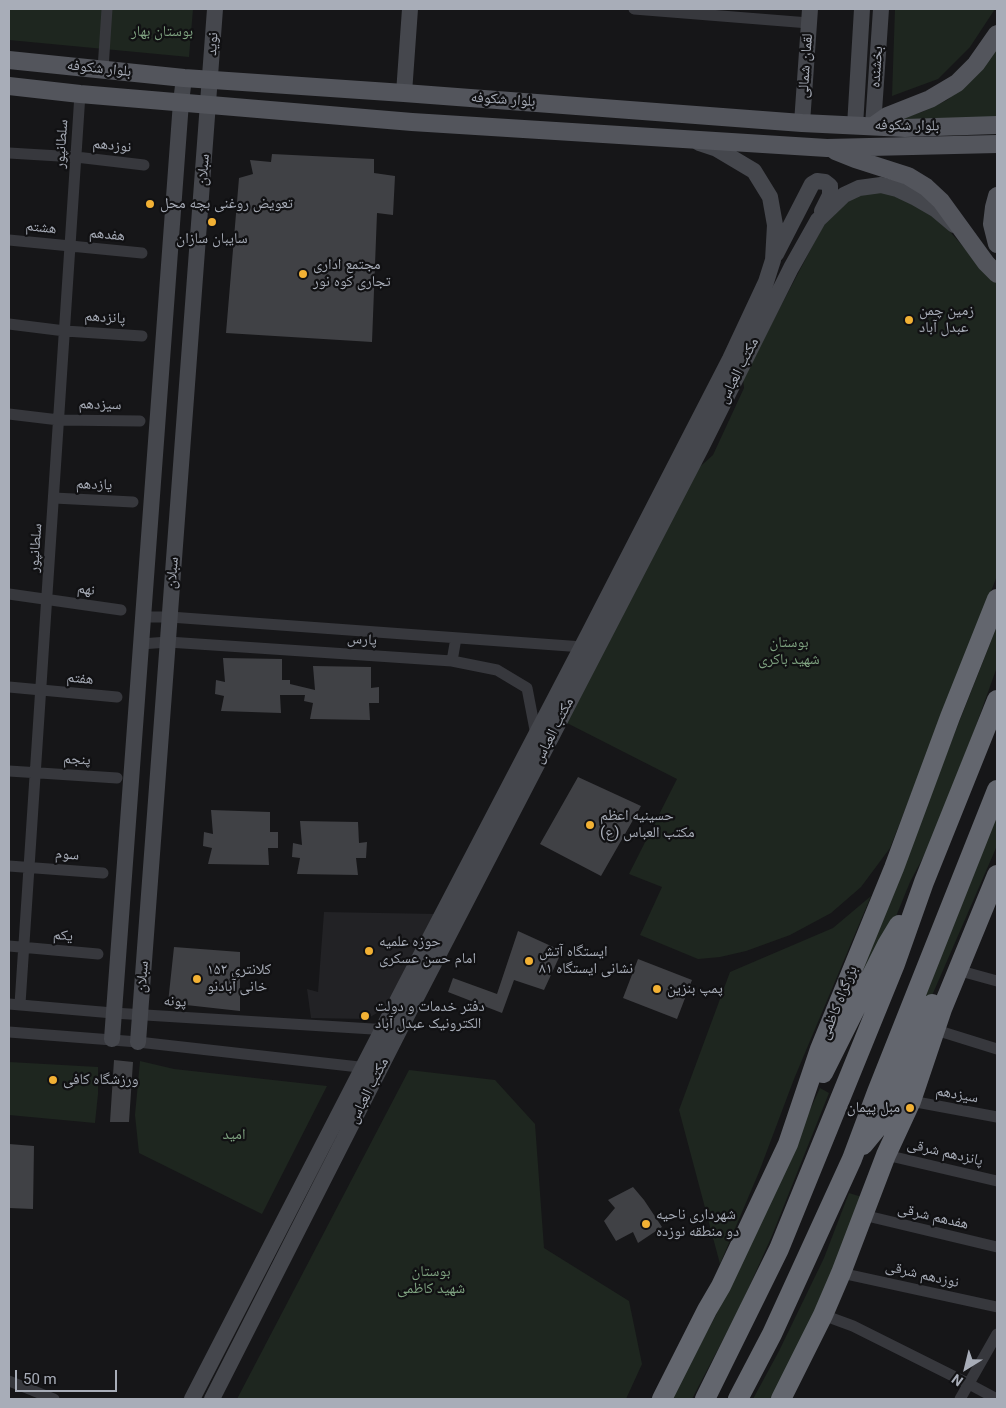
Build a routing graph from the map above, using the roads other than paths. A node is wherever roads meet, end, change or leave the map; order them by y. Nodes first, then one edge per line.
1 (107, 9) edge
2 (215, 9) edge
3 (410, 9) edge
4 (634, 9) edge
5 (862, 9) edge
6 (881, 9) edge
7 (809, 16) edge
8 (997, 34) edge
9 (9, 60) edge
10 (103, 69) junction
11 (184, 78) junction
12 (210, 79) junction
13 (9, 86) edge
14 (404, 92) junction
15 (80, 94) junction
16 (181, 102) junction
17 (209, 105) junction
18 (802, 124) junction
19 (997, 125) edge
20 (855, 126) junction
21 (873, 126) junction
22 (690, 139) junction
23 (997, 144) edge
24 (827, 148) junction
25 (9, 153) edge
26 (76, 157) junction
27 (144, 165) dead end
28 (997, 196) edge
29 (818, 220) junction
30 (966, 236) junction
31 (9, 240) edge
32 (997, 244) edge
33 (70, 246) junction
34 (142, 253) dead end
35 (773, 260) junction
36 (997, 274) edge
37 (9, 324) edge
38 (65, 330) junction
39 (142, 336) dead end
40 (9, 414) edge
41 (59, 420) junction
42 (140, 421) dead end
43 (54, 498) junction
44 (133, 502) dead end
45 (9, 594) edge
46 (47, 599) junction
47 (997, 599) edge
48 (120, 610) dead end
49 (143, 617) junction
50 (170, 618) junction
51 (456, 638) junction
52 (168, 642) junction
53 (141, 644) junction
54 (589, 649) junction
55 (452, 661) junction
56 (9, 688) edge
57 (41, 690) junction
58 (117, 697) dead end
59 (997, 700) edge
60 (536, 735) junction
61 (9, 771) edge
62 (36, 773) junction
63 (117, 778) dead end
64 (997, 790) edge
65 (9, 866) edge
66 (30, 867) junction
67 (102, 873) dead end
68 (996, 881) edge
69 (924, 882) junction
70 (978, 922) junction
71 (438, 940) junction
72 (9, 946) edge
73 (24, 947) junction
74 (98, 954) dead end
75 (958, 970) junction
76 (997, 981) edge
77 (15, 1004) edge
78 (114, 1013) junction
79 (140, 1014) junction
80 (391, 1030) junction
81 (936, 1030) junction
82 (9, 1032) edge
83 (112, 1039) junction
84 (138, 1042) junction
85 (997, 1049) edge
86 (371, 1069) junction
87 (911, 1101) junction
88 (997, 1117) edge
89 (788, 1144) junction
90 (886, 1155) junction
91 (852, 1159) junction
92 (997, 1180) edge
93 (862, 1215) junction
94 (997, 1247) edge
95 (841, 1273) junction
96 (997, 1308) edge
97 (823, 1314) junction
98 (997, 1336) edge
99 (9, 1381) edge
100 (969, 1384) junction
101 (54, 1399) edge
102 (192, 1399) edge
103 (212, 1399) edge
104 (662, 1399) edge
105 (705, 1399) edge
106 (738, 1399) edge
107 (781, 1399) edge
108 (960, 1399) edge
109 (996, 1399) edge

1 - 10 street
2 - 12 main road, نوید
3 - 14 main road
4 - 7 street
5 - 20 main road, بخشنده
6 - 21 main road, بخشنده
7 - 18 main road, لقمان شمالی
8 - 21 main road
9 - 10 main road, بلوار شکوفه
10 - 11 main road, بلوار شکوفه
11 - 12 main road, بلوار شکوفه
11 - 16 main road, سبلان
12 - 14 main road, بلوار شکوفه
12 - 17 main road, نوید
13 - 15 main road, بلوار شکوفه
14 - 18 main road, بلوار شکوفه
15 - 16 main road, بلوار شکوفه
15 - 26 street, سلطانپور
16 - 17 main road, بلوار شکوفه
16 - 49 main road, سبلان
17 - 22 main road, بلوار شکوفه
17 - 50 main road, سبلان
18 - 20 main road, بلوار شکوفه
19 - 21 main road, بلوار شکوفه
20 - 21 main road, بلوار شکوفه
22 - 24 main road, بلوار شکوفه
22 - 35 main road, مکتب العباس
23 - 24 main road, بلوار شکوفه
24 - 30 main road
25 - 26 street, نوزدهم
26 - 27 street, نوزدهم
26 - 33 street, سلطانپور
28 - 32 main road
29 - 30 main road, مکتب العباس
29 - 35 main road
29 - 54 main road, مکتب العباس
30 - 36 main road
31 - 33 street, هشتم
33 - 34 street, هفدهم
33 - 38 street, سلطانپور
35 - 54 main road, مکتب العباس
37 - 38 street, پانزدهم
38 - 39 street, پانزدهم
38 - 41 street, سلطانپور
40 - 41 street, سیزدهم
41 - 42 street, سیزدهم
41 - 43 street, سلطانپور
43 - 44 street, یازدهم
43 - 46 street, سلطانپور
45 - 46 street, نهم
46 - 48 street, نهم
46 - 57 street, سلطانپور
47 - 89 highway, بزرگراه کاظمی
49 - 50 street, پارس
49 - 53 main road, سبلان
50 - 51 street, پارس
50 - 52 main road, سبلان
51 - 54 street, پارس
51 - 55 street
52 - 53 street, پارس
52 - 55 street, پارس
52 - 79 main road, سبلان
53 - 78 main road, سبلان
54 - 60 main road, مکتب العباس
54 - 71 main road, مکتب العباس
55 - 60 street, پارس
56 - 57 street, هفتم
57 - 58 street, هفتم
57 - 62 street, سلطانپور
59 - 69 highway
60 - 71 main road, مکتب العباس
61 - 62 street, پنجم
62 - 63 street, پنجم
62 - 66 street, سلطانپور
64 - 91 highway
65 - 66 street, سوم
66 - 67 street, سوم
66 - 73 street, سلطانپور
68 - 70 highway
69 - 89 highway
69 - 105 highway
70 - 75 highway
70 - 91 highway
71 - 80 main road, مکتب العباس
72 - 73 street, یکم
73 - 74 street, یکم
73 - 77 street, سلطانپور
75 - 76 street
75 - 81 highway
77 - 78 street, پونه
78 - 79 street, پونه
78 - 83 main road, سبلان
79 - 80 street, پونه
79 - 84 main road, سبلان
80 - 86 main road, مکتب العباس
81 - 85 street
81 - 87 highway
82 - 83 street
83 - 84 street
84 - 86 street
86 - 102 main road, مکتب العباس
86 - 103 main road, مکتب العباس
87 - 88 street, سیزدهم
87 - 90 highway
89 - 104 highway, بزرگراه کاظمی
90 - 92 street, پانزدهم شرقی
90 - 93 highway
91 - 106 highway
93 - 94 street, هفدهم شرقی
93 - 95 highway
95 - 96 street, نوزدهم شرقی
95 - 97 highway
97 - 100 street
97 - 107 highway
98 - 100 street
99 - 101 street
100 - 108 street
100 - 109 street

